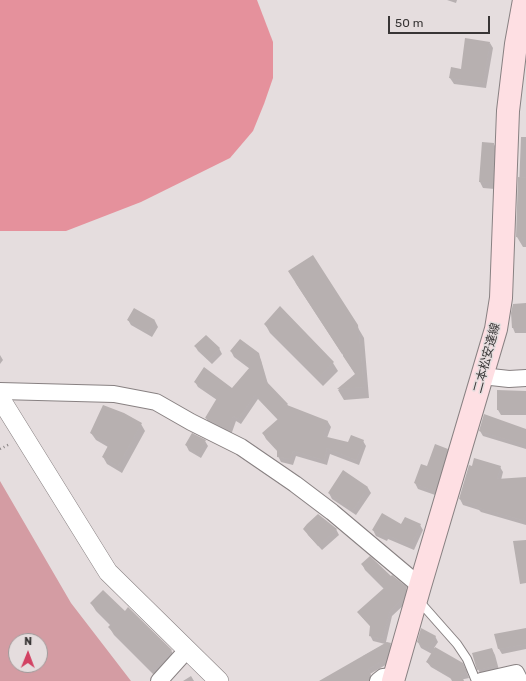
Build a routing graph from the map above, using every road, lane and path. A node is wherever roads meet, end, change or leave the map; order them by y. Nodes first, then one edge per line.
1 (524, 0) edge
2 (482, 376) junction
3 (526, 378) edge
4 (0, 391) edge
5 (0, 398) edge
6 (418, 592) junction
7 (187, 650) junction
8 (388, 679) edge
9 (159, 681) edge
10 (219, 681) edge
11 (476, 681) edge
12 (481, 681) edge
13 (520, 681) edge

1 - 2 main road, 二本松安達線
2 - 3 street
2 - 6 main road, 二本松安達線
4 - 6 street
5 - 7 street
6 - 8 main road, 二本松安達線
6 - 11 lane
7 - 9 street
7 - 10 street
12 - 13 street

